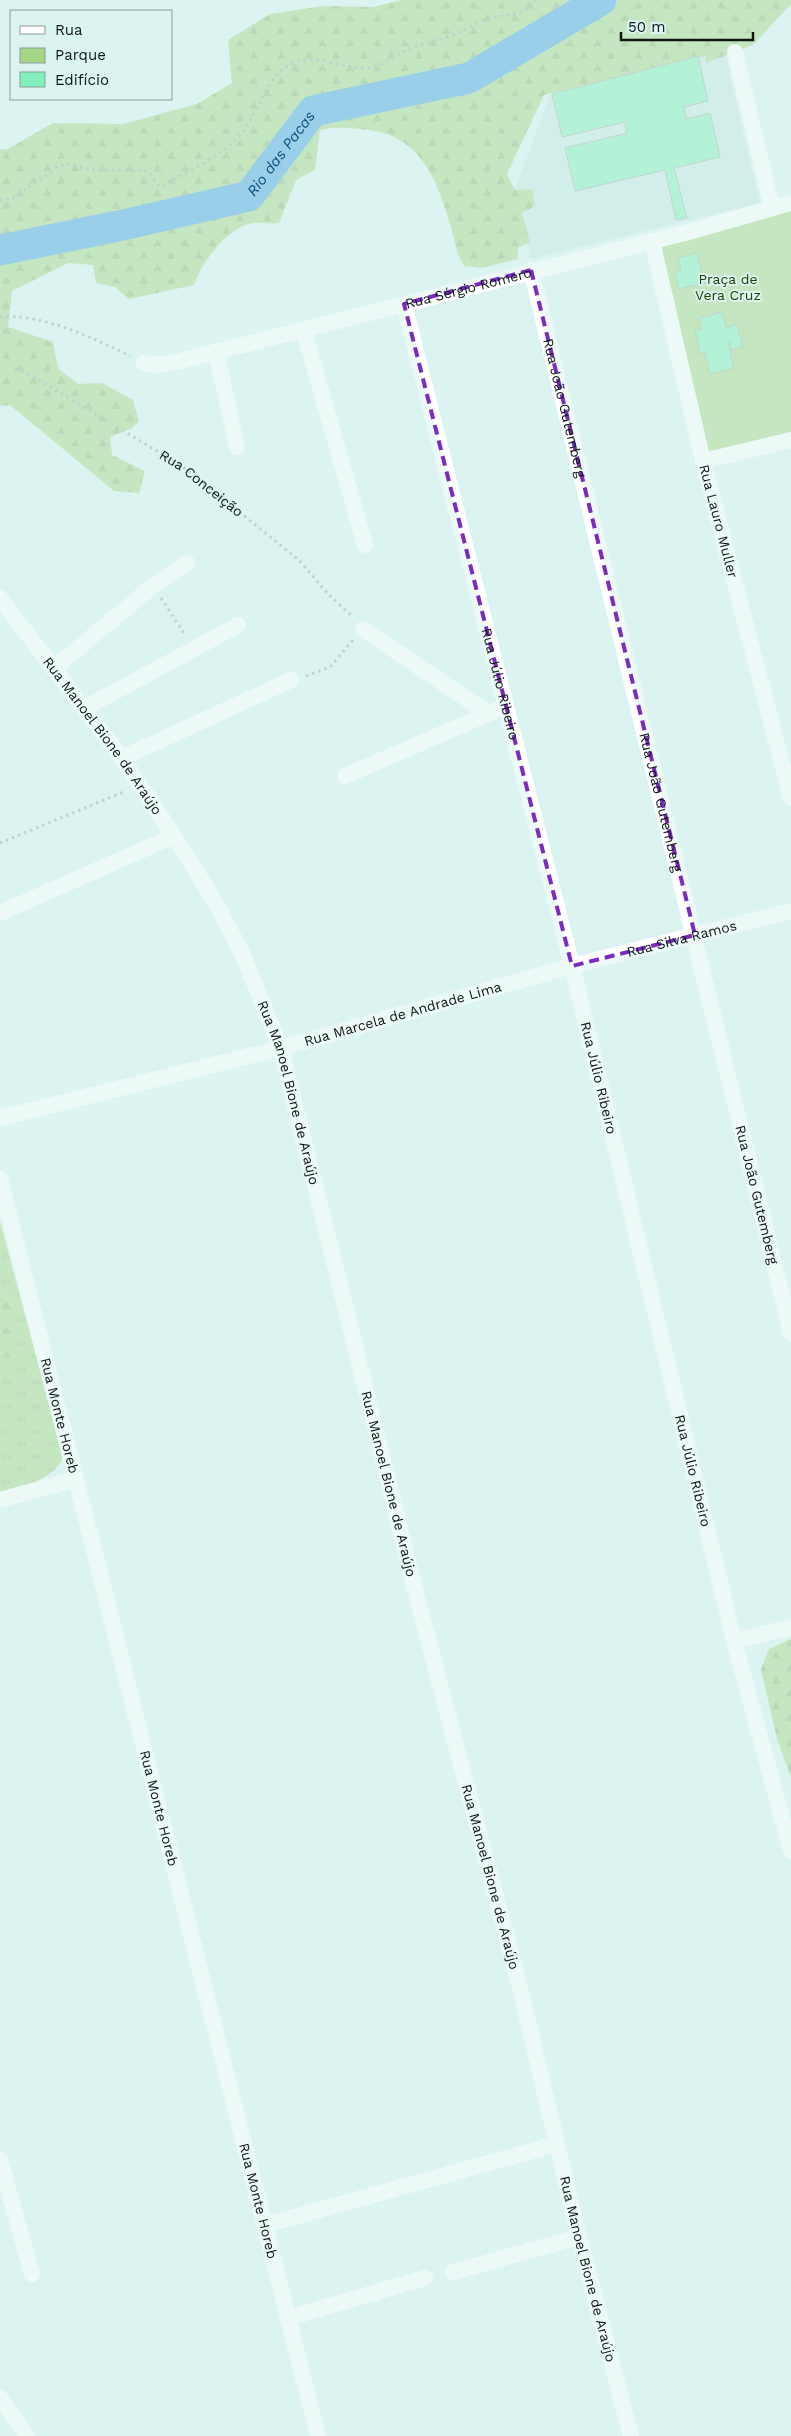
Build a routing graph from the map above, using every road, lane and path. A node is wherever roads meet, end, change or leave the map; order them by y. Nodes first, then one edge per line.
1 (536, 0) edge
2 (735, 52) dead end
3 (0, 201) edge
4 (791, 203) edge
5 (772, 208) junction
6 (652, 241) junction
7 (531, 270) junction
8 (404, 304) junction
9 (0, 317) edge
10 (304, 331) junction
11 (216, 351) junction
12 (144, 364) joint
13 (15, 369) dead end
14 (791, 440) edge
15 (237, 447) dead end
16 (703, 461) junction
17 (365, 545) dead end
18 (187, 563) dead end
19 (153, 586) junction
20 (0, 598) edge
21 (238, 625) dead end
22 (363, 629) junction
23 (194, 648) junction
24 (53, 669) junction
25 (291, 680) joint
26 (506, 706) junction
27 (85, 708) junction
28 (489, 714) junction
29 (122, 758) junction
30 (345, 776) dead end
31 (141, 785) junction
32 (791, 798) edge
33 (174, 836) junction
34 (0, 843) edge
35 (791, 911) edge
36 (0, 913) edge
37 (695, 935) junction
38 (572, 966) junction
39 (281, 1048) junction
40 (2, 1114) edge
41 (0, 1179) edge
42 (791, 1333) edge
43 (76, 1479) junction
44 (0, 1500) edge
45 (791, 1627) edge
46 (734, 1641) junction
47 (791, 1851) edge
48 (557, 2144) junction
49 (0, 2160) edge
50 (265, 2225) junction
51 (579, 2237) junction
52 (453, 2272) dead end
53 (32, 2274) dead end
54 (425, 2278) dead end
55 (288, 2318) junction
56 (0, 2398) edge
57 (27, 2436) edge
58 (318, 2436) edge
59 (631, 2436) edge

1 - 3 path
2 - 5 street
4 - 5 street, Rua Sérgio Romero
5 - 6 street, Rua Sérgio Romero
6 - 7 street, Rua Sérgio Romero
6 - 16 street, Rua Lauro Muller
7 - 8 street, Rua Sérgio Romero
7 - 37 street, Rua João Gutemberg
8 - 10 street, Rua Sérgio Romero
8 - 26 street, Rua Júlio Ribeiro
9 - 12 path
10 - 11 street, Rua Sérgio Romero
10 - 17 street
11 - 12 street, Rua Sérgio Romero
11 - 15 street
13 - 22 path, Rua Conceição
14 - 16 street
16 - 32 street, Rua Lauro Muller
18 - 19 street
19 - 23 path
19 - 24 street
20 - 24 street, Rua Manoel Bione de Araújo
21 - 23 street
22 - 25 path
22 - 28 street
23 - 27 street
24 - 27 street, Rua Manoel Bione de Araújo
25 - 29 street
26 - 28 street
26 - 38 street, Rua Júlio Ribeiro
27 - 29 street, Rua Manoel Bione de Araújo
28 - 30 street
29 - 31 street, Rua Manoel Bione de Araújo
31 - 33 street, Rua Manoel Bione de Araújo
31 - 34 path
33 - 36 street
33 - 39 street, Rua Manoel Bione de Araújo
35 - 37 street, Rua Silva Ramos
37 - 38 street, Rua Silva Ramos
37 - 42 street, Rua João Gutemberg
38 - 39 street, Rua Marcela de Andrade Lima
38 - 46 street, Rua Júlio Ribeiro
39 - 40 street, Rua Marcela de Andrade Lima
39 - 48 street, Rua Manoel Bione de Araújo
41 - 43 street, Rua Monte Horeb
43 - 44 street
43 - 50 street, Rua Monte Horeb
45 - 46 street
46 - 47 street, Rua Júlio Ribeiro
48 - 50 street
48 - 51 street, Rua Manoel Bione de Araújo
49 - 53 street
50 - 55 street, Rua Monte Horeb
51 - 52 street
51 - 59 street, Rua Manoel Bione de Araújo
54 - 55 street
55 - 58 street, Rua Monte Horeb
56 - 57 street

